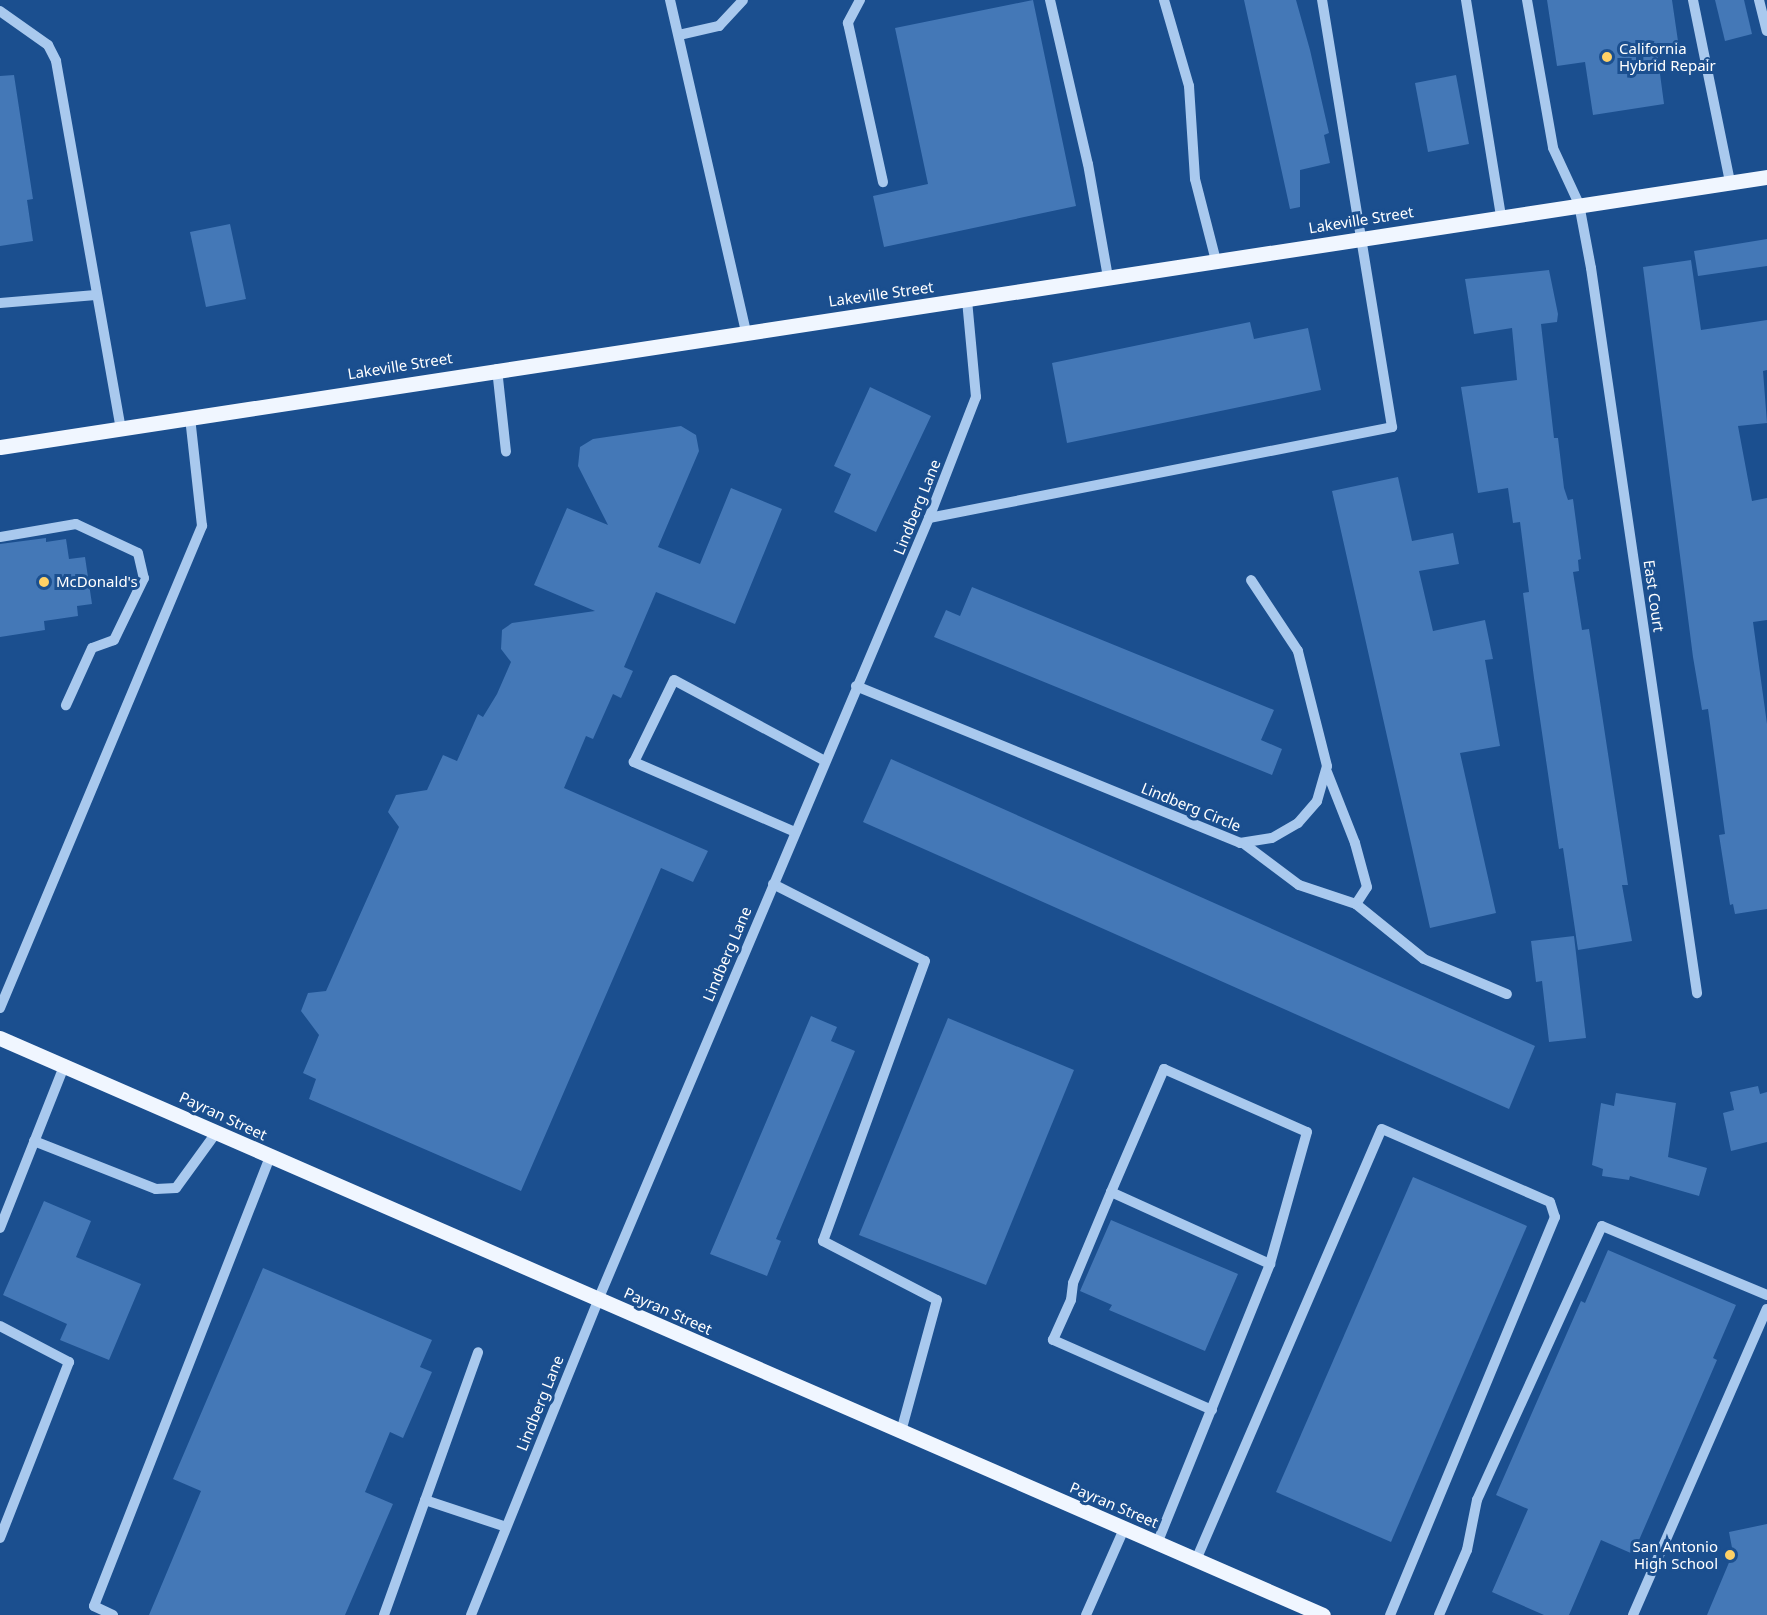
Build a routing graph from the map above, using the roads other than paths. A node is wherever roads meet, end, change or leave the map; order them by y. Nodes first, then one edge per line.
1 (670, 0) edge
2 (743, 0) edge
3 (860, 0) edge
4 (1050, 0) edge
5 (1164, 0) edge
6 (1322, 0) edge
7 (1466, 0) edge
8 (1527, 0) edge
9 (1693, 0) edge
10 (1760, 0) edge
11 (0, 11) edge
12 (1767, 31) edge
13 (678, 35) junction
14 (1767, 177) edge
15 (883, 182) dead end
16 (1730, 182) junction
17 (1579, 204) junction
18 (1501, 216) junction
19 (1359, 238) junction
20 (1216, 261) junction
21 (1108, 278) junction
22 (96, 295) junction
23 (967, 300) junction
24 (0, 303) edge
25 (746, 333) junction
26 (497, 369) junction
27 (190, 418) junction
28 (121, 429) junction
29 (0, 447) edge
30 (506, 452) dead end
31 (929, 518) junction
32 (0, 537) edge
33 (1251, 580) dead end
34 (856, 686) junction
35 (66, 705) dead end
36 (825, 761) junction
37 (1327, 772) junction
38 (795, 832) junction
39 (1243, 843) junction
40 (773, 884) junction
41 (1356, 904) junction
42 (1697, 993) dead end
43 (1507, 994) dead end
44 (0, 1008) edge
45 (0, 1038) edge
46 (64, 1064) junction
47 (216, 1132) junction
48 (34, 1141) junction
49 (270, 1158) junction
50 (1110, 1192) junction
51 (0, 1228) edge
52 (1270, 1264) junction
53 (1767, 1295) edge
54 (598, 1300) junction
55 (1767, 1309) edge
56 (0, 1326) edge
57 (478, 1352) dead end
58 (1212, 1410) junction
59 (901, 1432) junction
60 (425, 1500) junction
61 (506, 1527) junction
62 (1124, 1529) junction
63 (0, 1538) edge
64 (1157, 1543) junction
65 (1196, 1560) junction
66 (113, 1615) edge
67 (384, 1615) edge
68 (471, 1615) edge
69 (1086, 1615) edge
70 (1323, 1615) edge
71 (1390, 1615) edge
72 (1439, 1615) edge
73 (1633, 1615) edge

1 - 13 street
2 - 13 street
3 - 15 street
4 - 21 street
5 - 20 street
6 - 19 street
7 - 18 street
8 - 17 street, East Court
9 - 16 street
10 - 12 street
11 - 22 street
13 - 25 street
14 - 16 main road, Lakeville Street
16 - 17 main road, Lakeville Street
17 - 18 main road, Lakeville Street
17 - 42 street, East Court
18 - 19 main road, Lakeville Street
19 - 20 main road, Lakeville Street
19 - 31 street
20 - 21 main road, Lakeville Street
21 - 23 main road, Lakeville Street
22 - 24 street
22 - 28 street
23 - 25 main road, Lakeville Street
23 - 31 street, Lindberg Lane
25 - 26 main road, Lakeville Street
26 - 27 main road, Lakeville Street
26 - 30 street
27 - 28 main road, Lakeville Street
27 - 44 street
28 - 29 main road, Lakeville Street
31 - 34 street, Lindberg Lane
32 - 35 street
33 - 37 street
34 - 36 street, Lindberg Lane
34 - 39 street, Lindberg Circle
36 - 38 street, Lindberg Lane
36 - 38 street
37 - 39 street, Lindberg Circle
37 - 41 street
38 - 40 street, Lindberg Lane
39 - 41 street
40 - 54 street, Lindberg Lane
40 - 59 street
41 - 43 street
45 - 46 main road, Payran Street
46 - 47 main road, Payran Street
46 - 48 street
47 - 48 street
47 - 49 main road, Payran Street
48 - 51 street
49 - 54 main road, Payran Street
49 - 66 street
50 - 52 street
50 - 52 street
50 - 58 street
52 - 58 street
53 - 72 street
54 - 59 main road, Payran Street
54 - 61 street, Lindberg Lane
55 - 73 street
56 - 63 street
57 - 60 street
58 - 64 street
59 - 62 main road, Payran Street
60 - 61 street
60 - 67 street
61 - 68 street, Lindberg Lane
62 - 64 main road, Payran Street
62 - 69 street
64 - 65 main road, Payran Street
65 - 70 main road, Payran Street
65 - 71 street

